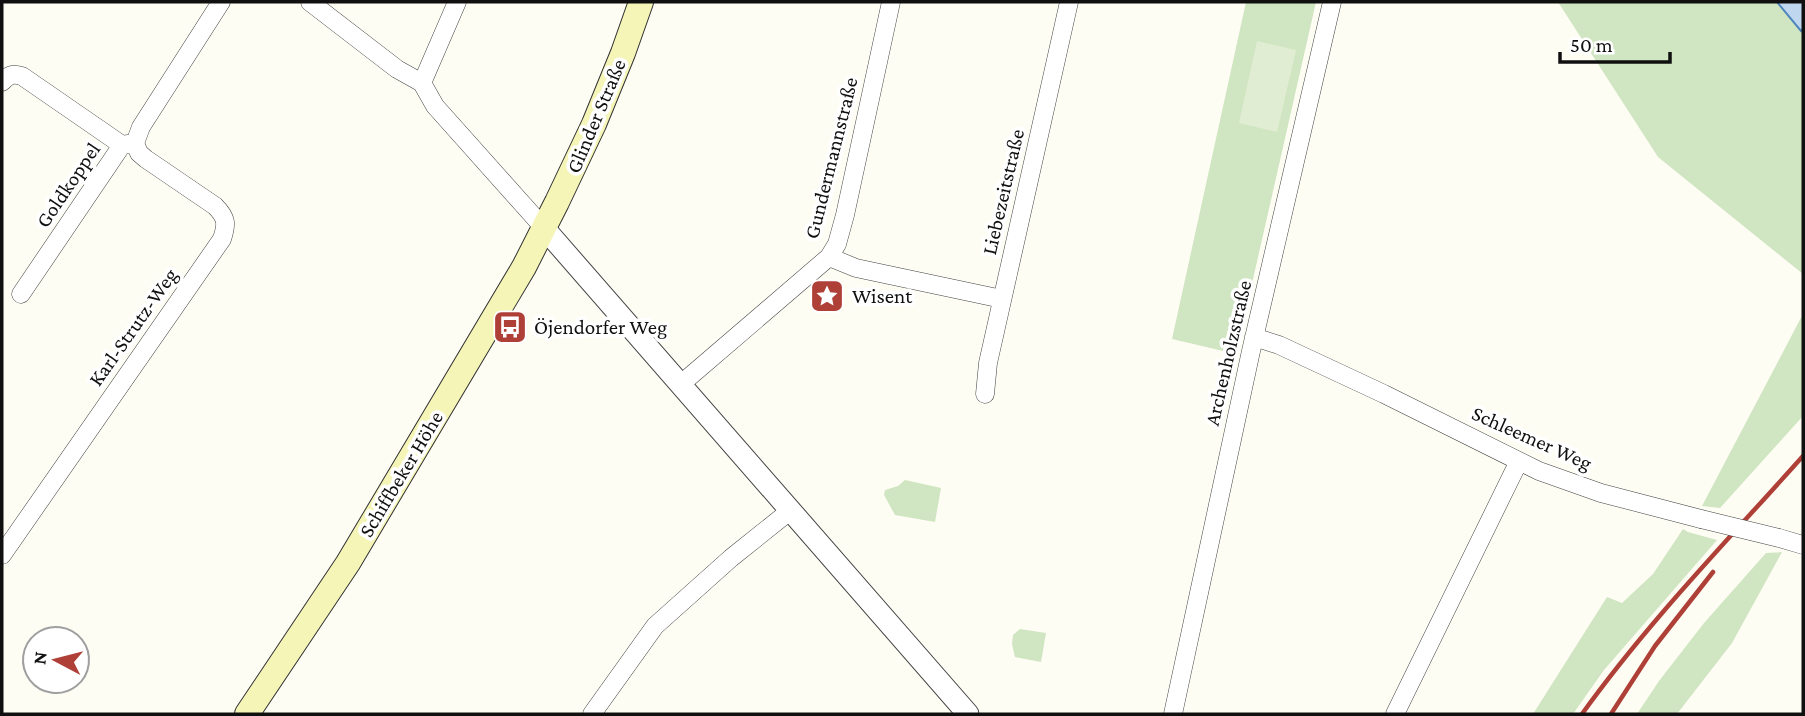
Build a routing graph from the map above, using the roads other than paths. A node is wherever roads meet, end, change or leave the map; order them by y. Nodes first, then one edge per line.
1 (221, 2) edge
2 (310, 2) edge
3 (457, 2) edge
4 (641, 2) edge
5 (891, 2) edge
6 (1069, 2) edge
7 (1332, 2) edge
8 (2, 82) edge
9 (422, 83) junction
10 (135, 144) junction
11 (544, 228) junction
12 (829, 257) junction
13 (21, 294) dead end
14 (1002, 299) junction
15 (1254, 337) junction
16 (681, 384) junction
17 (985, 394) dead end
18 (1518, 461) junction
19 (791, 510) junction
20 (1803, 545) edge
21 (4, 547) edge
22 (957, 710) edge
23 (247, 714) edge
24 (592, 714) edge
25 (1172, 714) edge
26 (1395, 714) edge

1 - 10 street, Goldkoppel
2 - 9 street
3 - 9 street
4 - 11 main road, Glinder Straße
5 - 12 street, Gundermannstraße
6 - 14 street, Liebezeitstraße
7 - 15 street, Archenholzstraße
8 - 10 street
9 - 11 street
10 - 13 street, Goldkoppel
10 - 21 street, Karl-Strutz-Weg
11 - 16 street
11 - 23 main road, Schiffbeker Höhe
12 - 14 street
12 - 16 street, Gundermannstraße
14 - 17 street, Liebezeitstraße
15 - 18 street, Schleemer Weg
15 - 25 street, Archenholzstraße
16 - 19 street
18 - 20 street, Schleemer Weg, bridge
18 - 26 street
19 - 22 street
19 - 24 street

